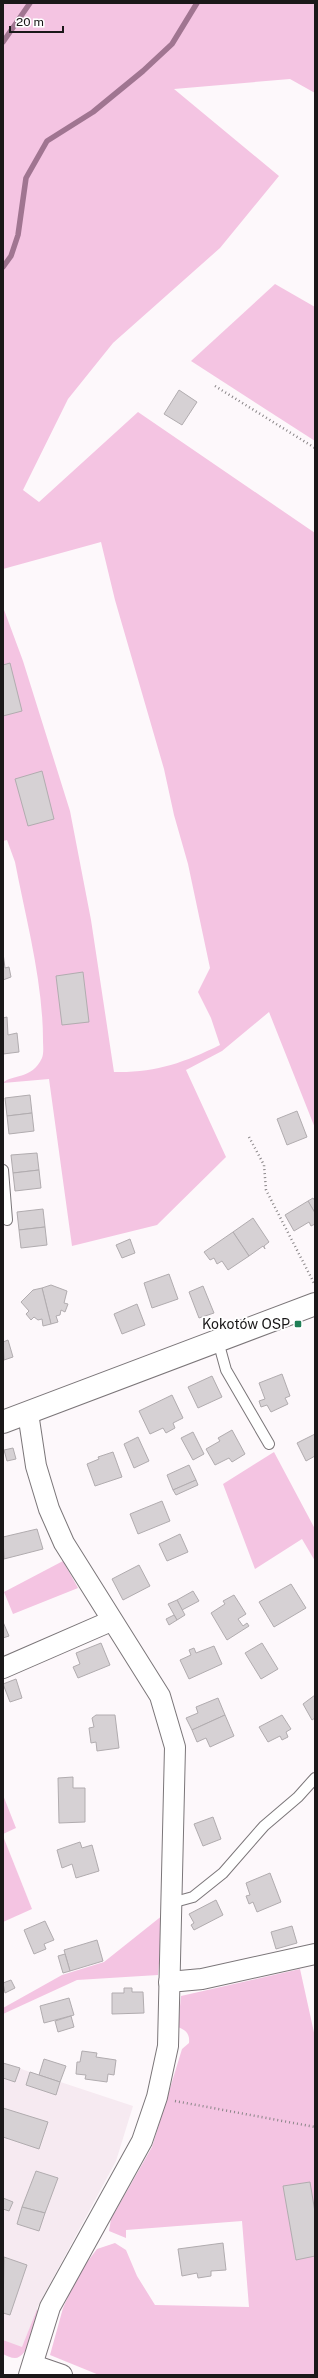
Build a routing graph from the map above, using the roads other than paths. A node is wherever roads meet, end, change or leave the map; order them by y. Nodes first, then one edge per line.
1 (3, 1170) edge
2 (8, 1220) dead end
3 (315, 1304) edge
4 (218, 1340) junction
5 (28, 1413) junction
6 (3, 1422) edge
7 (269, 1444) dead end
8 (111, 1621) junction
9 (3, 1668) edge
10 (315, 1778) edge
11 (171, 1904) junction
12 (315, 1954) edge
13 (169, 1982) junction
14 (31, 2370) edge
15 (62, 2375) edge

1 - 2 lane
3 - 4 street
4 - 5 street
4 - 7 lane
5 - 6 street
5 - 8 street
8 - 9 street
8 - 11 street
10 - 11 lane
11 - 13 street
12 - 13 street
13 - 14 street
14 - 15 street

